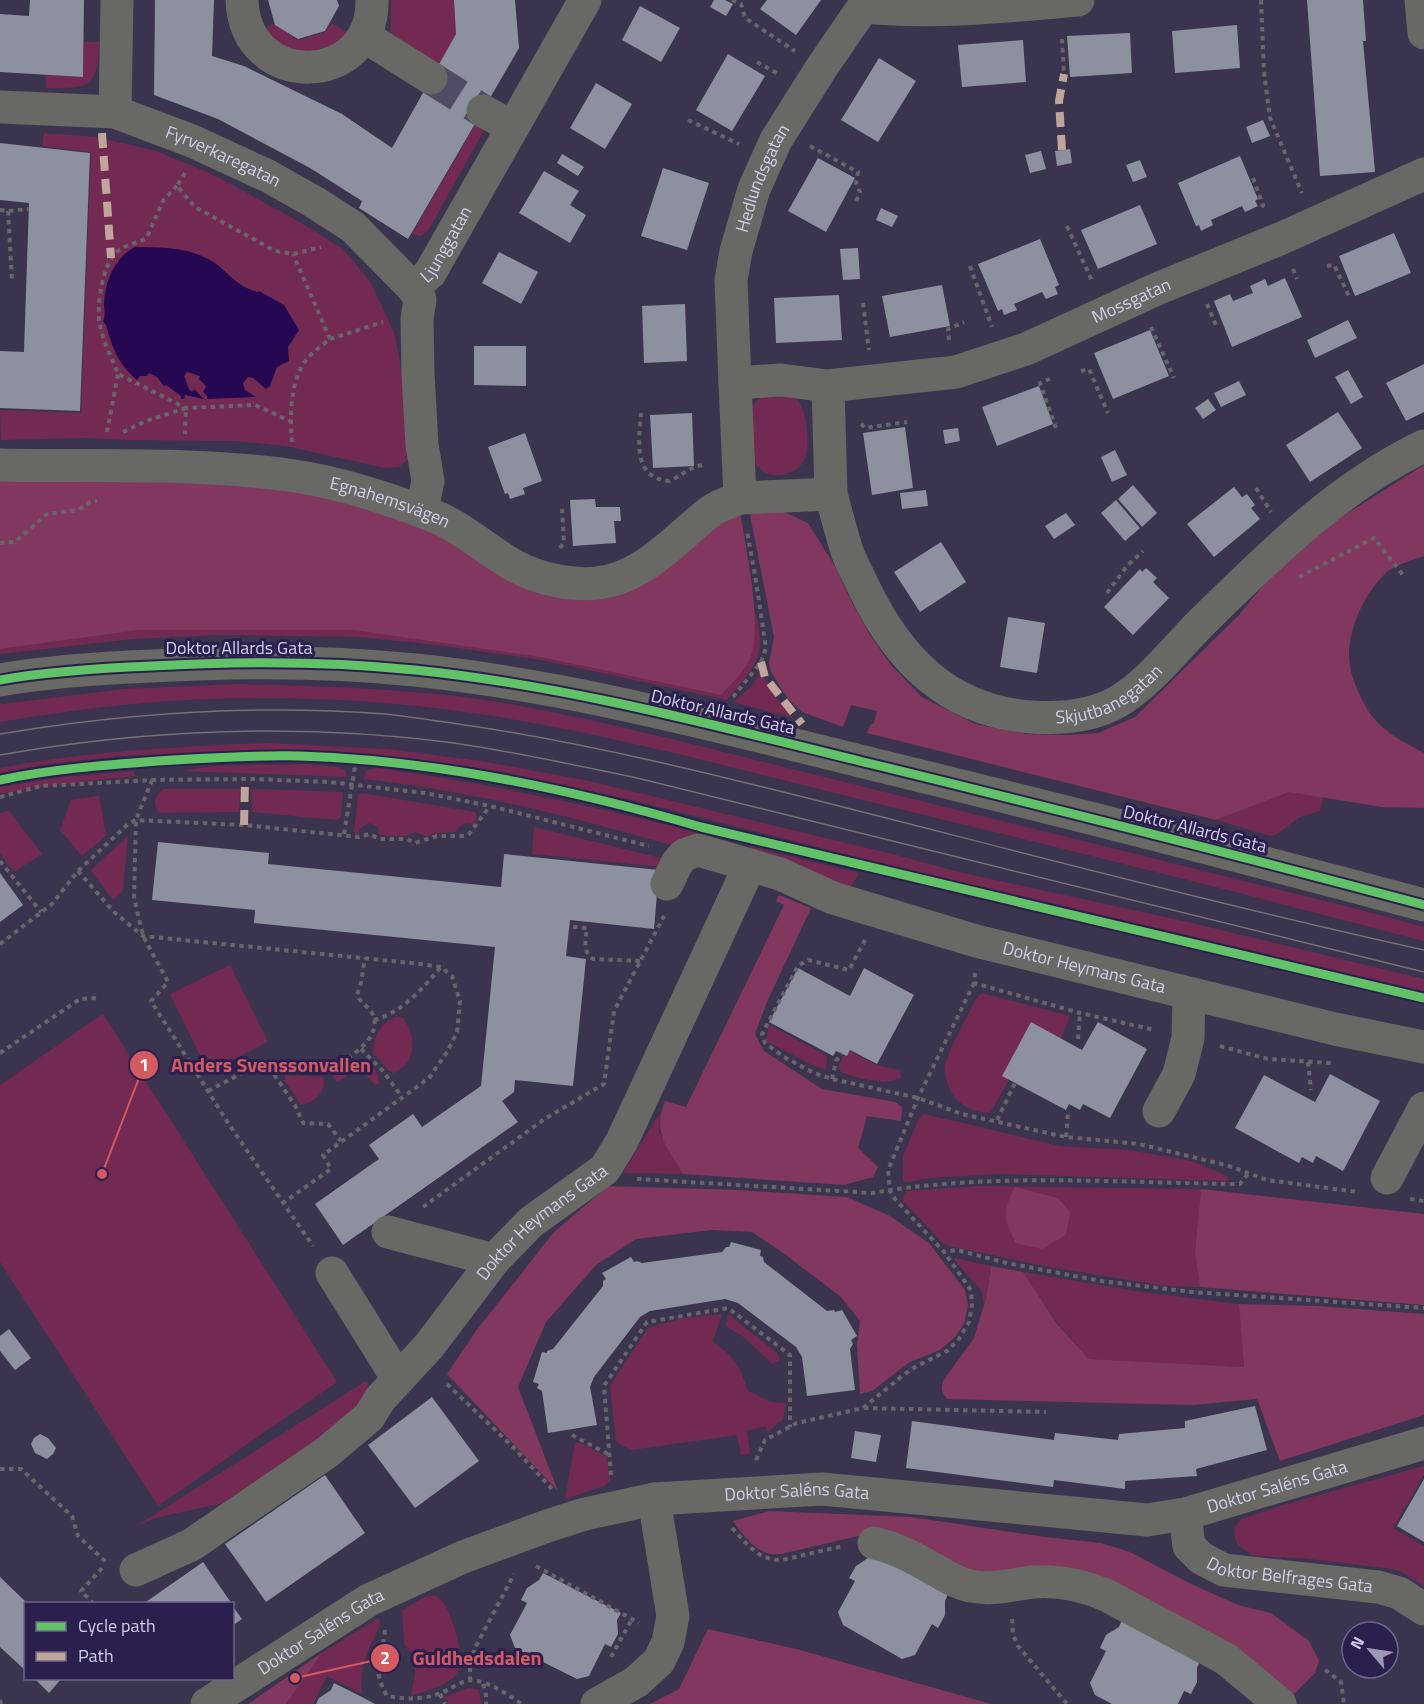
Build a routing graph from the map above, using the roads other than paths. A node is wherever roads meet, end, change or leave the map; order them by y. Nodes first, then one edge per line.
1 (117, 0) edge
2 (242, 0) edge
3 (372, 0) edge
4 (585, 0) edge
5 (1078, 0) edge
6 (1421, 0) edge
7 (867, 3) edge
8 (1424, 33) edge
9 (364, 36) junction
10 (431, 78) tunnel mouth
11 (0, 107) edge
12 (483, 111) tunnel mouth
13 (115, 112) junction
14 (513, 127) junction
15 (1424, 174) edge
16 (413, 288) junction
17 (735, 383) junction
18 (828, 386) junction
19 (1424, 446) edge
20 (0, 465) edge
21 (831, 494) junction
22 (740, 498) junction
23 (419, 510) junction
24 (0, 681) edge
25 (750, 865) junction
26 (667, 898) road end
27 (1424, 904) edge
28 (1188, 994) junction
29 (1424, 1047) edge
30 (1424, 1108) edge
31 (1159, 1111) dead end
32 (1384, 1190) road end
33 (388, 1233) road end
34 (494, 1260) junction
35 (332, 1273) road end
36 (389, 1389) junction
37 (1424, 1443) edge
38 (654, 1499) junction
39 (1185, 1514) junction
40 (874, 1543) dead end
41 (136, 1569) dead end
42 (1424, 1609) edge
43 (207, 1704) edge
44 (597, 1704) edge
45 (1280, 1704) edge

1 - 13 street
2 - 9 street
3 - 9 street
4 - 14 street, Ljunggatan
5 - 7 street
6 - 8 street
7 - 17 street, Hedlundsgatan
9 - 10 street
11 - 13 street, Fyrverkaregatan
12 - 14 street
13 - 16 street, Fyrverkaregatan
14 - 16 street, Ljunggatan
15 - 18 street, Mossgatan
16 - 23 street, Ljunggatan
17 - 18 street, Mossgatan
17 - 22 street, Hedlundsgatan
18 - 21 street, Skjutbanegatan
19 - 21 street, Skjutbanegatan
20 - 23 street, Egnahemsvägen
21 - 22 street
22 - 23 street, Egnahemsvägen
24 - 27 street, Doktor Allards Gata
25 - 26 street, Doktor Heymans Gata
25 - 28 street, Doktor Heymans Gata
25 - 34 street, Doktor Heymans Gata
28 - 29 street, Doktor Heymans Gata
28 - 31 street
30 - 32 street
33 - 34 street
34 - 36 street, Doktor Heymans Gata
35 - 36 street
36 - 41 street, Doktor Heymans Gata
37 - 39 street, Doktor Saléns Gata
38 - 39 street, Doktor Saléns Gata
38 - 43 street, Doktor Saléns Gata
38 - 44 street
39 - 42 street, Doktor Belfrages Gata
40 - 45 street

